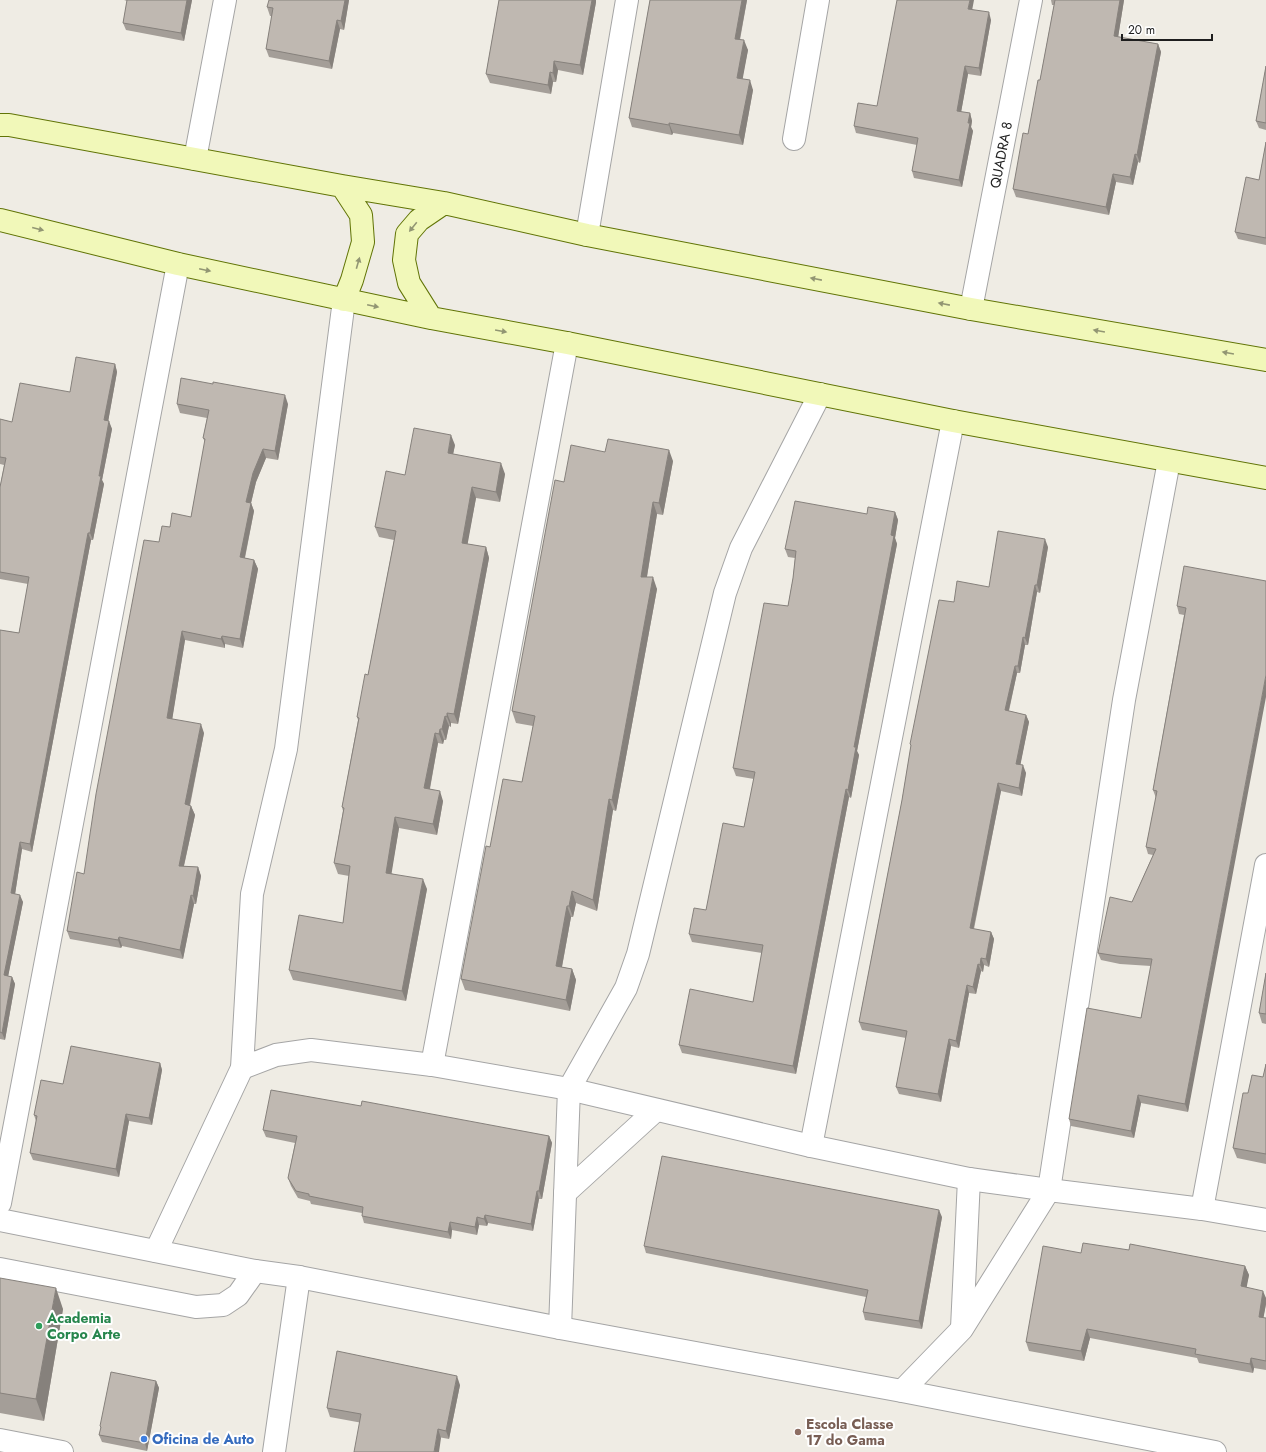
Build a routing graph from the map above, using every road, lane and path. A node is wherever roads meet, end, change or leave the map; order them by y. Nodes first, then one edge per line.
1 (225, 0) edge
2 (627, 0) edge
3 (818, 0) edge
4 (1030, 0) edge
5 (0, 125) edge
6 (794, 138) dead end
7 (195, 160) junction
8 (342, 186) junction
9 (444, 203) junction
10 (0, 220) edge
11 (587, 235) junction
12 (178, 264) junction
13 (344, 300) junction
14 (971, 309) junction
15 (431, 318) junction
16 (568, 342) junction
17 (1266, 360) edge
18 (820, 394) junction
19 (953, 421) junction
20 (1169, 461) junction
21 (1266, 478) edge
22 (1266, 865) edge
23 (432, 1065) junction
24 (242, 1068) junction
25 (569, 1089) junction
26 (656, 1110) junction
27 (811, 1146) junction
28 (969, 1179) junction
29 (1048, 1190) junction
30 (565, 1193) junction
31 (0, 1203) edge
32 (1202, 1209) junction
33 (0, 1220) edge
34 (1266, 1220) edge
35 (156, 1250) junction
36 (0, 1269) edge
37 (255, 1271) junction
38 (299, 1278) junction
39 (560, 1328) junction
40 (962, 1329) junction
41 (902, 1391) junction
42 (0, 1440) edge
43 (62, 1452) edge
44 (274, 1452) edge
45 (1215, 1452) edge

1 - 7 street
2 - 11 street
3 - 6 street
4 - 14 street, QUADRA 8
5 - 7 main road
7 - 8 main road
8 - 9 main road
13 -> 8 main road
9 - 11 main road
9 -> 15 main road
10 -> 12 main road
14 -> 11 main road
12 -> 13 main road
12 - 31 street
13 -> 15 main road
13 - 24 street
17 -> 14 main road
15 -> 16 main road
16 - 18 main road
16 - 23 street
18 - 19 main road
18 - 25 street
19 - 20 main road
19 - 27 street
20 - 21 main road
20 - 29 street
22 - 32 street
23 - 24 street
23 - 25 street
24 - 35 street
25 - 26 street
25 - 30 street
26 - 27 street
26 - 30 street
27 - 28 street
28 - 29 street
28 - 40 street
29 - 32 street
29 - 40 street
30 - 39 street
32 - 34 street
33 - 35 street
35 - 37 street
36 - 37 street
37 - 38 street
38 - 39 street
38 - 44 street
39 - 41 street
40 - 41 street
41 - 45 street
42 - 43 street

